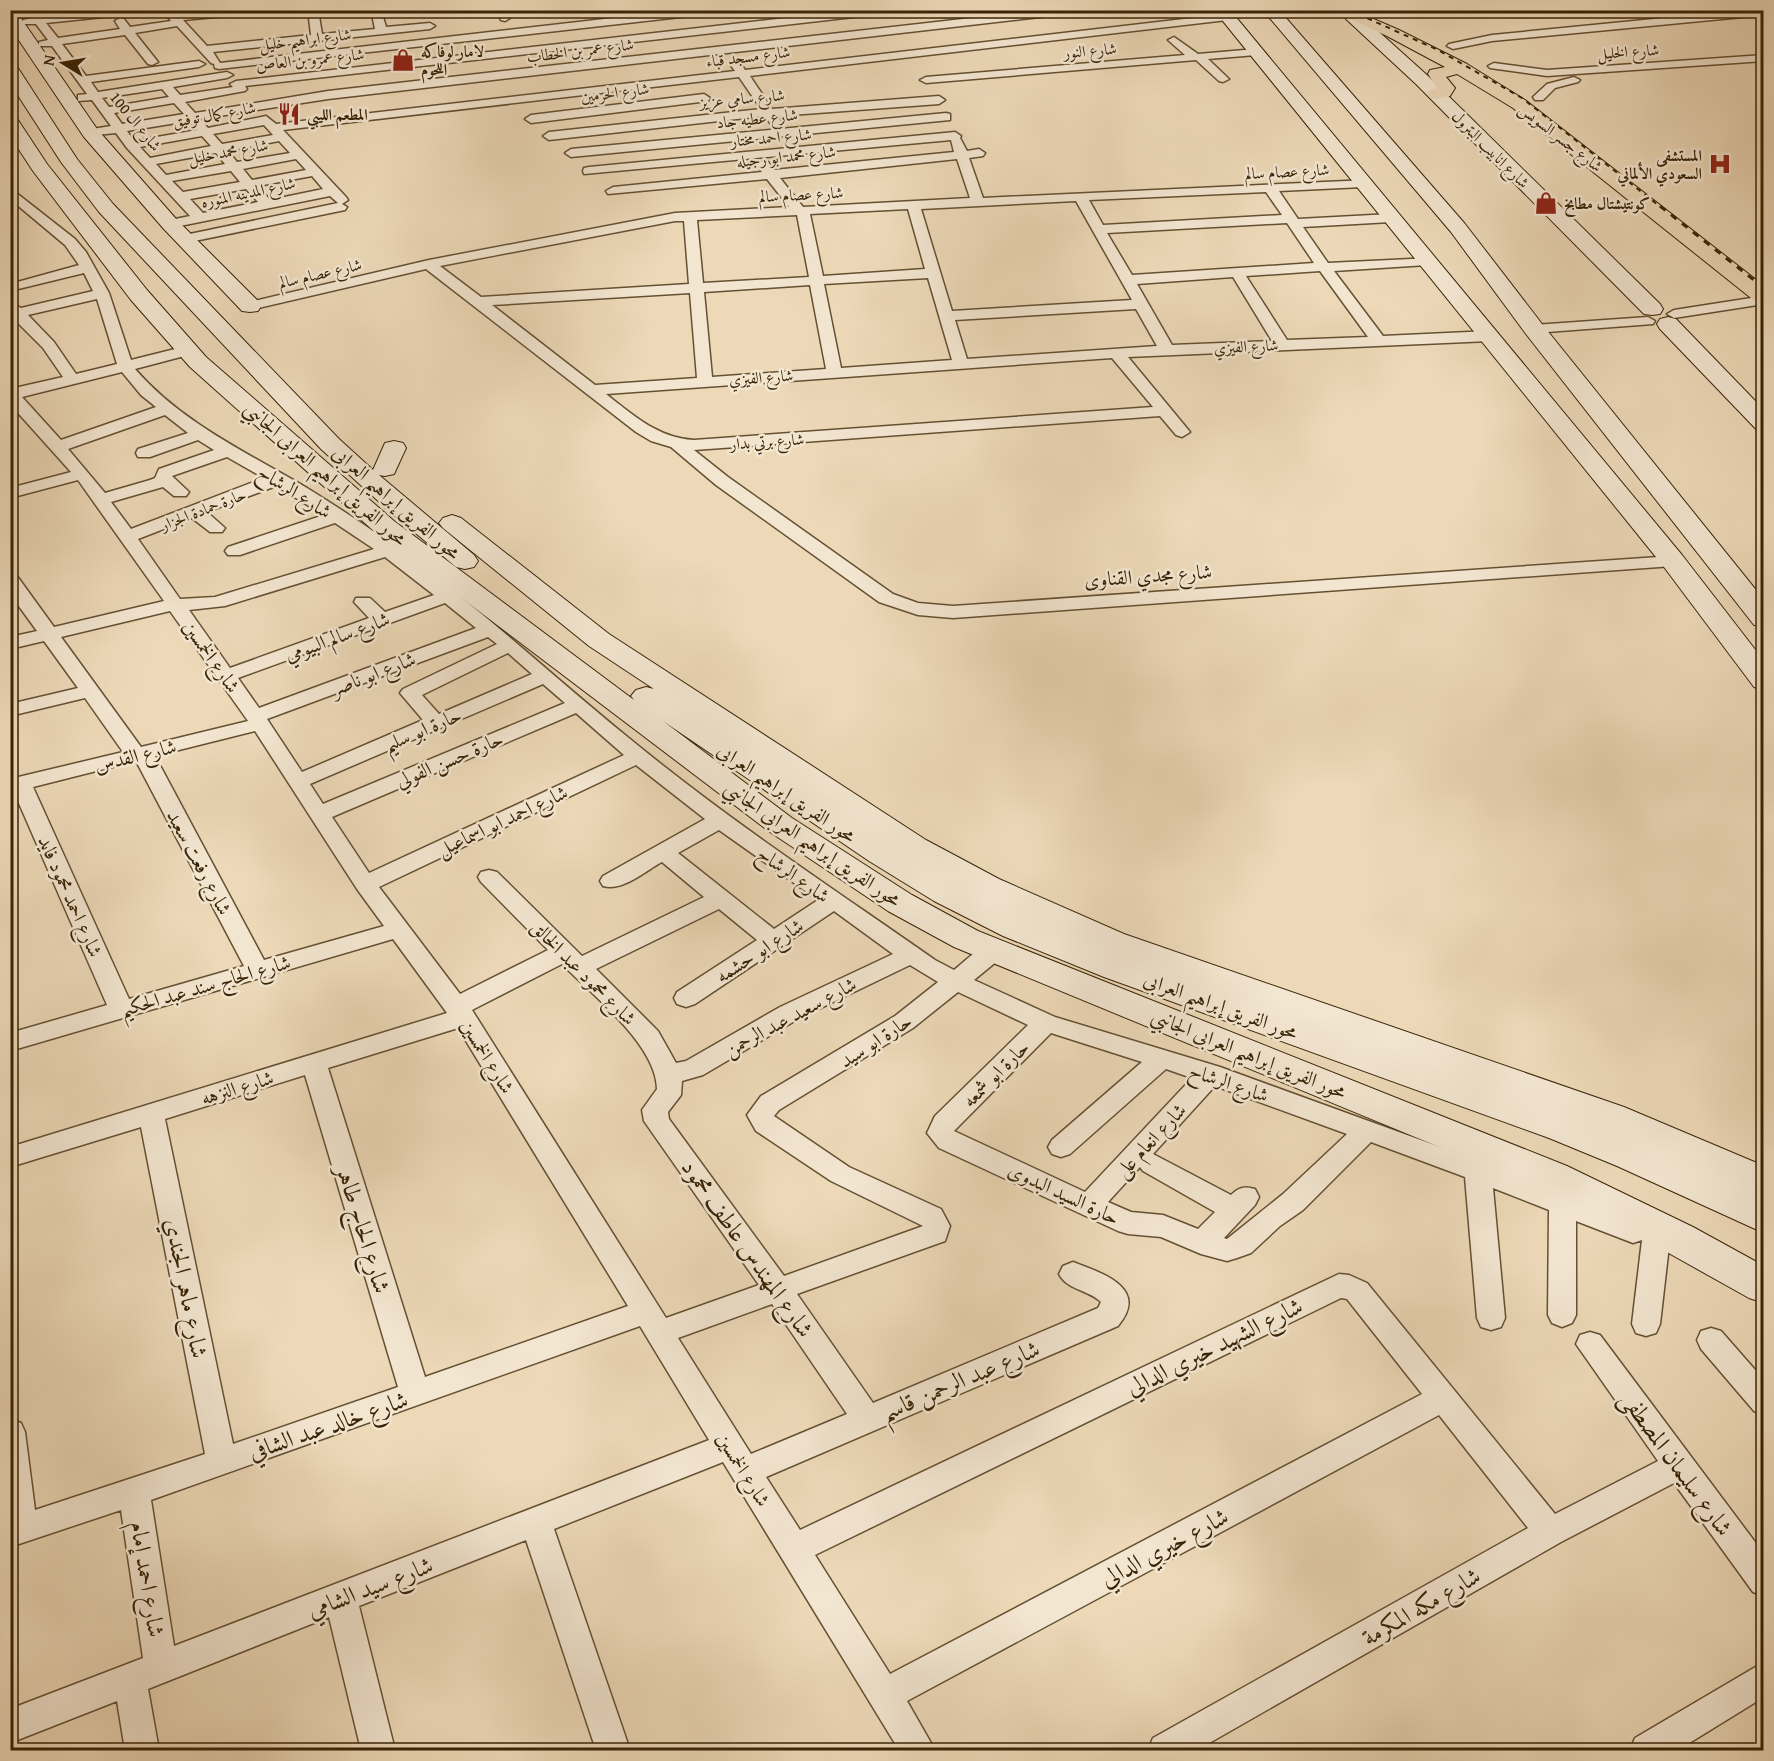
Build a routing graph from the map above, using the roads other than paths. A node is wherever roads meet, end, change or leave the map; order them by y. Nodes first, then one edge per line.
1 (142, 10) edge
2 (162, 10) edge
3 (259, 10) edge
4 (313, 10) edge
5 (376, 10) edge
6 (716, 10) edge
7 (889, 10) edge
8 (1076, 10) edge
9 (694, 12) edge
10 (863, 12) edge
11 (1362, 12) edge
12 (1764, 12) edge
13 (1030, 13) edge
14 (1228, 13) edge
15 (113, 14) edge
16 (533, 15) dead end
17 (1262, 15) edge
18 (173, 17) edge
19 (38, 19) edge
20 (445, 24) dead end
21 (17, 29) edge
22 (541, 29) junction
23 (128, 30) junction
24 (709, 30) junction
25 (377, 32) junction
26 (882, 32) junction
27 (317, 38) junction
28 (1173, 40) dead end
29 (56, 42) junction
30 (1067, 44) junction
31 (1453, 46) junction
32 (380, 47) junction
33 (1128, 47) dead end
34 (551, 48) junction
35 (724, 50) junction
36 (1256, 52) junction
37 (308, 56) junction
38 (1197, 57) junction
39 (1764, 58) edge
40 (152, 62) junction
41 (1000, 62) dead end
42 (1146, 62) junction
43 (966, 64) dead end
44 (802, 66) junction
45 (1494, 66) junction
46 (1764, 66) edge
47 (388, 67) junction
48 (915, 67) junction
49 (1094, 67) junction
50 (221, 68) junction
51 (1211, 68) junction
52 (1461, 68) junction
53 (10, 69) edge
54 (743, 73) junction
55 (1013, 73) junction
56 (1154, 73) dead end
57 (1547, 73) junction
58 (317, 74) junction
59 (979, 75) junction
60 (81, 77) junction
61 (811, 77) dead end
62 (1107, 77) dead end
63 (1223, 79) dead end
64 (687, 80) junction
65 (570, 81) junction
66 (1561, 82) junction
67 (165, 85) junction
68 (636, 86) junction
69 (394, 88) junction
70 (1436, 94) junction
71 (95, 96) junction
72 (1539, 97) junction
73 (704, 98) junction
74 (69, 100) junction
75 (177, 100) junction
76 (939, 100) junction
77 (652, 104) junction
78 (256, 105) junction
79 (336, 107) junction
80 (106, 111) junction
81 (405, 112) junction
82 (769, 112) junction
83 (191, 115) junction
84 (721, 116) junction
85 (946, 117) junction
86 (1565, 118) dead end
87 (531, 119) dead end
88 (10, 121) edge
89 (118, 128) junction
90 (274, 129) junction
91 (205, 132) junction
92 (782, 132) junction
93 (81, 134) junction
94 (549, 136) dead end
95 (739, 136) junction
96 (955, 136) junction
97 (131, 145) junction
98 (219, 148) junction
99 (794, 151) junction
100 (571, 153) dead end
101 (979, 153) dead end
102 (962, 154) junction
103 (298, 155) junction
104 (754, 155) junction
105 (147, 162) junction
106 (235, 167) junction
107 (589, 171) dead end
108 (314, 172) junction
109 (771, 175) junction
110 (163, 179) junction
111 (1363, 183) junction
112 (250, 185) junction
113 (1270, 188) junction
114 (613, 191) dead end
115 (10, 192) edge
116 (1175, 193) junction
117 (663, 196) dead end
118 (180, 197) junction
119 (1081, 198) junction
120 (338, 199) junction
121 (729, 199) dead end
122 (978, 202) junction
123 (267, 205) junction
124 (914, 206) junction
125 (801, 211) junction
126 (739, 214) junction
127 (682, 217) junction
128 (200, 218) junction
129 (1391, 218) junction
130 (1292, 221) junction
131 (1197, 224) junction
132 (1099, 229) junction
133 (178, 231) junction
134 (84, 261) junction
135 (1427, 261) junction
136 (429, 264) junction
137 (1324, 267) junction
138 (935, 273) junction
139 (1237, 273) junction
140 (818, 280) junction
141 (1128, 280) junction
142 (1446, 283) junction
143 (14, 288) dead end
144 (696, 288) junction
145 (102, 293) junction
146 (139, 295) junction
147 (1764, 298) edge
148 (477, 302) junction
149 (1141, 304) junction
150 (250, 306) joint
151 (15, 309) edge
152 (948, 316) junction
153 (1660, 317) junction
154 (1534, 329) junction
155 (1490, 336) junction
156 (1378, 340) junction
157 (1282, 345) junction
158 (1167, 350) junction
159 (188, 351) junction
160 (1116, 353) junction
161 (960, 363) junction
162 (254, 364) junction
163 (125, 366) junction
164 (834, 372) junction
165 (71, 378) junction
166 (705, 381) junction
167 (590, 390) junction
168 (11, 395) edge
169 (167, 409) junction
170 (1164, 411) junction
171 (1764, 423) edge
172 (1182, 432) dead end
173 (201, 434) junction
174 (678, 445) junction
175 (58, 447) junction
176 (228, 451) junction
177 (144, 453) dead end
178 (82, 474) junction
179 (163, 479) junction
180 (278, 479) junction
181 (180, 492) dead end
182 (10, 493) edge
183 (101, 500) junction
184 (195, 512) junction
185 (336, 517) junction
186 (216, 528) dead end
187 (127, 537) junction
188 (388, 550) junction
189 (234, 551) dead end
190 (1679, 570) junction
191 (10, 580) edge
192 (448, 596) junction
193 (363, 602) dead end
194 (176, 604) junction
195 (1764, 619) edge
196 (382, 620) junction
197 (491, 629) junction
198 (50, 634) junction
199 (10, 643) edge
200 (510, 645) junction
201 (1764, 647) edge
202 (546, 675) junction
203 (226, 676) junction
204 (1764, 681) edge
205 (91, 691) junction
206 (579, 705) junction
207 (10, 710) edge
208 (258, 721) junction
209 (436, 723) junction
210 (139, 755) junction
211 (638, 756) junction
212 (297, 782) junction
213 (16, 785) edge
214 (319, 814) junction
215 (720, 820) junction
216 (663, 852) junction
217 (489, 877) dead end
218 (611, 881) dead end
219 (366, 884) junction
220 (721, 898) junction
221 (833, 901) junction
222 (400, 929) junction
223 (773, 940) junction
224 (994, 951) junction
225 (911, 955) junction
226 (573, 960) junction
227 (258, 970) junction
228 (955, 981) junction
229 (686, 998) dead end
230 (121, 1009) junction
231 (460, 1012) junction
232 (1046, 1023) junction
233 (10, 1042) edge
234 (1162, 1059) junction
235 (314, 1064) junction
236 (1211, 1074) junction
237 (668, 1075) junction
238 (152, 1113) junction
239 (944, 1123) joint
240 (1366, 1131) junction
241 (1061, 1147) dead end
242 (10, 1157) edge
243 (1152, 1164) dead end
244 (1478, 1171) junction
245 (1764, 1183) edge
246 (1562, 1204) junction
247 (1089, 1205) junction
248 (1764, 1216) edge
249 (931, 1217) joint
250 (1668, 1238) junction
251 (1203, 1242) junction
252 (1073, 1274) dead end
253 (1764, 1287) edge
254 (778, 1289) junction
255 (1562, 1315) dead end
256 (1491, 1318) dead end
257 (651, 1322) junction
258 (1646, 1324) dead end
259 (1711, 1340) dead end
260 (1590, 1344) dead end
261 (415, 1394) junction
262 (1443, 1398) junction
263 (1764, 1402) edge
264 (867, 1419) junction
265 (10, 1432) edge
266 (737, 1459) junction
267 (222, 1462) junction
268 (1679, 1466) junction
269 (134, 1491) junction
270 (536, 1521) junction
271 (16, 1531) edge
272 (1550, 1532) junction
273 (794, 1549) junction
274 (1764, 1581) edge
275 (341, 1598) junction
276 (161, 1666) junction
277 (1764, 1678) edge
278 (130, 1679) junction
279 (884, 1695) junction
280 (10, 1726) edge
281 (142, 1750) edge
282 (378, 1750) edge
283 (613, 1750) edge
284 (918, 1750) edge
285 (1165, 1750) edge
286 (1647, 1750) edge

1 - 19 street
2 - 15 street
3 - 18 street
4 - 27 street
5 - 25 street
6 - 9 street, شارع ابراهيم خليل
7 - 10 street, شارع عمرو بن العاص
8 - 13 street, شارع عمر بن الخطاب
9 - 22 street, شارع ابراهيم خليل
9 - 24 street
10 - 24 street, شارع عمرو بن العاص
10 - 26 street
11 - 31 main road, شارع جسر السويس
11 - 52 main road, شارع جسر السويس
11 - 70 main road, شارع انابيب البترول
12 - 31 street
13 - 26 street, شارع عمر بن الخطاب
13 - 30 street
14 - 30 street, شارع مسجد قباء
14 - 36 main road
14 - 142 main road
15 - 19 street
15 - 23 street
16 - 22 street
17 - 154 main road
18 - 23 street
18 - 50 street
19 - 21 street
19 - 29 street, شارع ال 100
20 - 25 street
21 - 29 street
21 - 74 main road
21 - 93 main road, محور الفريق إبراهيم العرابى
22 - 32 street, شارع ابراهيم خليل
22 - 34 street
23 - 29 street
23 - 40 street
24 - 34 street, شارع عمرو بن العاص
24 - 35 street
25 - 27 street
25 - 32 street
26 - 35 street, شارع عمر بن الخطاب
26 - 48 street
27 - 50 street
28 - 38 street
29 - 60 street, شارع ال 100
30 - 48 street, شارع مسجد قباء
30 - 49 street
31 - 45 main road, شارع جسر السويس
32 - 37 street, شارع ابراهيم خليل
32 - 47 street
33 - 42 street
34 - 47 street, شارع عمرو بن العاص
34 - 65 street
35 - 54 street
35 - 65 street, شارع عمر بن الخطاب
36 - 38 street, شارع النور
36 - 111 main road
37 - 50 street, شارع ابراهيم خليل
37 - 58 street
38 - 42 street, شارع النور
38 - 51 street
39 - 57 street, شارع الخليل
40 - 50 street
40 - 60 street
41 - 55 street
42 - 49 street, شارع النور
43 - 59 street
44 - 48 street, شارع مسجد قباء
44 - 54 street, شارع مسجد قباء
44 - 61 street
45 - 57 street, شارع الخليل
45 - 72 main road, شارع جسر السويس
46 - 66 street, شارع الخليل
47 - 58 street, شارع عمرو بن العاص
47 - 69 street
48 - 59 street, شارع النور
48 - 76 street
49 - 55 street, شارع النور
49 - 62 street
50 - 58 street, شارع عمرو بن العاص
50 - 60 street
50 - 67 street
50 - 75 street
50 - 78 street
51 - 56 street
51 - 63 street
52 - 70 main road
52 - 147 main road, شارع جسر السويس
53 - 162 main road, محور الفريق إبراهيم العرابى
54 - 64 street, شارع مسجد قباء
54 - 82 street
55 - 59 street, شارع النور
57 - 66 street
58 - 79 street
60 - 71 street, شارع ال 100
64 - 68 street, شارع مسجد قباء
64 - 73 street
65 - 68 street, شارع مسجد قباء
65 - 69 street, شارع عمر بن الخطاب
65 - 81 street, شارع مسجد قباء
66 - 72 street, شارع الخليل
67 - 71 street
67 - 75 street
68 - 77 street
69 - 79 street, شارع عمر بن الخطاب
69 - 81 street
70 - 153 main road, شارع انابيب البترول
71 - 74 street
71 - 80 street, شارع ال 100
72 - 86 main road, شارع جسر السويس
73 - 77 street, شارع الحرمين
73 - 84 street
74 - 93 main road
75 - 80 street
75 - 83 street
76 - 82 street, شارع سامي عزيز
76 - 85 street
77 - 87 street, شارع الحرمين
78 - 79 street, شارع عمر بن الخطاب
78 - 83 street, شارع عمر بن الخطاب
78 - 90 street
79 - 81 street, شارع مسجد قباء
79 - 90 street, شارع مسجد قباء
80 - 89 street, شارع ال 100
82 - 84 street, شارع سامي عزيز
82 - 92 street
83 - 89 street, شارع عمر بن الخطاب
83 - 91 street
84 - 94 street, شارع سامي عزيز
84 - 95 street
85 - 92 street, شارع عطيه جاد
85 - 96 street
88 - 146 main road, محور الفريق إبراهيم العرابى الجانبي
89 - 93 street, شارع عمر بن الخطاب
89 - 97 street, شارع ال 100
90 - 91 street, شارع كمال توفيق
90 - 98 street
90 - 103 street
91 - 97 street, شارع كمال توفيق
91 - 98 street
92 - 95 street, شارع عطيه جاد
92 - 99 street
93 - 133 main road
93 - 245 main road, محور الفريق إبراهيم العرابى
95 - 100 street, شارع عطيه جاد
95 - 104 street
96 - 99 street, شارع احمد مختار
96 - 102 street
97 - 105 street, شارع ال 100
98 - 105 street
98 - 106 street
99 - 104 street, شارع احمد مختار
101 - 102 street, شارع محمد ابو رجيله
102 - 109 street, شارع محمد ابو رجيله
102 - 122 street
103 - 106 street, شارع محمد خليل
103 - 108 street
104 - 107 street, شارع احمد مختار
104 - 109 street
105 - 110 street, شارع ال 100
106 - 110 street, شارع محمد خليل
106 - 112 street
108 - 112 street
108 - 120 street
109 - 114 street, شارع محمد ابو رجيله
109 - 125 street
110 - 118 street, شارع ال 100
111 - 113 street, شارع عصام سالم
111 - 129 main road
112 - 118 street
112 - 123 street
113 - 116 street, شارع عصام سالم
113 - 130 street
115 - 134 street, شارع الرشاح
116 - 119 street, شارع عصام سالم
116 - 131 street
117 - 127 street
118 - 128 street, شارع ال 100
119 - 122 street, شارع عصام سالم
119 - 132 street
120 - 123 street, شارع المدينه المنوره
120 - 133 street
121 - 126 street
122 - 124 street, شارع عصام سالم
123 - 128 street, شارع المدينه المنوره
124 - 125 street, شارع عصام سالم
124 - 138 street
125 - 126 street, شارع عصام سالم
125 - 140 street
126 - 127 street, شارع عصام سالم
127 - 136 street, شارع عصام سالم
127 - 144 street
128 - 133 street, شارع المدينه المنوره
129 - 130 street
129 - 135 main road
130 - 131 street
130 - 137 street
131 - 132 street
132 - 141 street
133 - 150 main road
134 - 143 street
134 - 145 street, شارع الرشاح
135 - 137 street
135 - 142 main road
136 - 148 street, شارع برتي بدار
136 - 150 street, شارع عصام سالم
137 - 139 street
137 - 156 street
138 - 140 street
138 - 152 street
139 - 141 street
139 - 157 street
140 - 144 street
140 - 164 street
141 - 149 street
142 - 155 main road
144 - 148 street
144 - 166 street
145 - 151 street
145 - 163 street, شارع الرشاح
146 - 159 main road, محور الفريق إبراهيم العرابى الجانبي
146 - 162 main road
147 - 153 street
148 - 167 street, شارع برتي بدار
149 - 152 street
149 - 158 street
151 - 165 street
152 - 161 street
153 - 154 street
153 - 171 main road, شارع انابيب البترول
154 - 195 main road
155 - 156 street, شارع الفيزي
155 - 190 main road
156 - 157 street, شارع الفيزي
157 - 158 street, شارع الفيزي
158 - 160 street, شارع الفيزي
159 - 163 street
159 - 224 main road, محور الفريق إبراهيم العرابى الجانبي
160 - 161 street, شارع الفيزي
160 - 170 street
161 - 164 street, شارع الفيزي
162 - 248 main road, محور الفريق إبراهيم العرابى
163 - 165 street
163 - 169 street, شارع الرشاح
164 - 166 street, شارع الفيزي
165 - 168 street
166 - 167 street, شارع الفيزي
167 - 174 street, شارع برتي بدار
168 - 175 street, شارع الخمسين
169 - 173 street, شارع الرشاح
169 - 175 street
170 - 172 street
170 - 174 street, شارع برتي بدار
173 - 176 street, شارع الرشاح
173 - 177 street
174 - 190 street, شارع مجدي القناوى
175 - 178 street, شارع الخمسين
176 - 179 street
176 - 180 street, شارع الرشاح
178 - 182 street
178 - 183 street, شارع الخمسين
179 - 181 street
179 - 183 street
180 - 184 street, حارة حمادة الجزار
180 - 185 street, شارع الرشاح
183 - 187 street, شارع الخمسين
184 - 186 street
184 - 187 street, حارة حمادة الجزار
185 - 188 street, شارع الرشاح
185 - 189 street
187 - 194 street, شارع الخمسين
188 - 192 street, شارع الرشاح
188 - 194 street
190 - 201 main road
190 - 204 main road
191 - 198 street, شارع رفعت سعيد
192 - 196 street, شارع سالم البيومي
192 - 197 street, شارع الرشاح
193 - 196 street
194 - 198 street
194 - 203 street, شارع الخمسين
196 - 203 street, شارع سالم البيومي
197 - 200 street, شارع الرشاح
197 - 208 street, شارع ابو ناصر
198 - 199 street
198 - 205 street, شارع رفعت سعيد
200 - 202 street, شارع الرشاح
200 - 209 street
202 - 206 street, شارع الرشاح
202 - 209 street, حارة ابو سليم
203 - 208 street, شارع الخمسين
205 - 207 street
205 - 210 street, شارع رفعت سعيد
206 - 211 street, شارع الرشاح
206 - 214 street, حارة حسن الفولي
208 - 210 street, شارع القدس
208 - 212 street, شارع الخمسين
209 - 212 street, حارة ابو سليم
210 - 213 street, شارع القدس
210 - 227 street, شارع رفعت سعيد
211 - 215 street, شارع الرشاح
211 - 219 street, شارع احمد ابو اسماعيل
212 - 214 street, شارع الخمسين
213 - 230 street, شارع احمد محمود فايد
214 - 219 street, شارع الخمسين
215 - 216 street
215 - 221 street, شارع الرشاح
216 - 218 street
216 - 220 street
217 - 226 street, شارع محمود عبد الخالق
219 - 222 street, شارع الخمسين
220 - 223 street
220 - 226 street, شارع النزهه
221 - 223 street, شارع ابو حشمه
221 - 225 street, شارع الرشاح
222 - 227 street, شارع الحاج سند عبد الحكيم
222 - 231 street, شارع الخمسين
223 - 229 street, شارع ابو حشمه
224 - 228 street, حارة ابو سيد
224 - 250 main road, محور الفريق إبراهيم العرابى الجانبي
225 - 228 street, شارع الرشاح
225 - 237 street, شارع سعيد عبد الرحمن
226 - 231 street, شارع النزهه
226 - 237 street, شارع محمود عبد الخالق
227 - 230 street, شارع الحاج سند عبد الحكيم
228 - 232 street, شارع الرشاح
228 - 249 street, حارة ابو سيد
230 - 233 street, شارع الحاج سند عبد الحكيم
231 - 235 street, شارع النزهه
231 - 257 street, شارع الخمسين
232 - 234 street, شارع الرشاح
232 - 239 street, حارة ابو شمعه
234 - 236 street, شارع الرشاح
234 - 241 street
235 - 238 street, شارع النزهه
235 - 261 street, شارع الحاج طاهر
236 - 240 street, شارع الرشاح
236 - 247 street, شارع انعام على
237 - 254 street, شارع المهندس عاطف محمود
238 - 242 street, شارع النزهه
238 - 267 street, شارع ماهر الجندي
239 - 247 street, حارة السيد البدوى
240 - 244 street, شارع الرشاح
240 - 251 street, حارة السيد البدوى
243 - 251 street
244 - 246 street, شارع الرشاح
244 - 256 street
246 - 250 street, شارع الرشاح
246 - 255 street
247 - 251 street, حارة السيد البدوى
249 - 254 street, شارع خالد عبد الشافي
250 - 253 main road, محور الفريق إبراهيم العرابى الجانبي
250 - 258 street
252 - 264 street, شارع عبد الرحمن قاسم
254 - 257 street, شارع خالد عبد الشافي
254 - 264 street, شارع المهندس عاطف محمود
257 - 261 street, شارع خالد عبد الشافي
257 - 266 street, شارع الخمسين
259 - 263 street
260 - 268 street, شارع سليمان المصطفى
261 - 267 street, شارع خالد عبد الشافي
262 - 272 street, شارع الشهيد خيري الدالي
262 - 273 street, شارع الشهيد خيري الدالي
262 - 279 street, شارع خيري الدالي
264 - 266 street, شارع عبد الرحمن قاسم
265 - 271 street
266 - 270 street, شارع سيد الشامي
266 - 273 street, شارع الخمسين
267 - 269 street, شارع خالد عبد الشافي
268 - 272 street, شارع مكه المكرمة
268 - 274 street, شارع سليمان المصطفى
269 - 271 street, شارع خالد عبد الشافي
269 - 276 street, شارع احمد إمام
270 - 275 street, شارع سيد الشامي
270 - 283 street
272 - 285 street, شارع مكه المكرمة
273 - 279 street, شارع الخمسين
275 - 276 street, شارع سيد الشامي
275 - 282 street
276 - 278 street, شارع سيد الشامي
277 - 286 street
278 - 280 street, شارع سيد الشامي
278 - 281 street
279 - 284 street, شارع الخمسين

